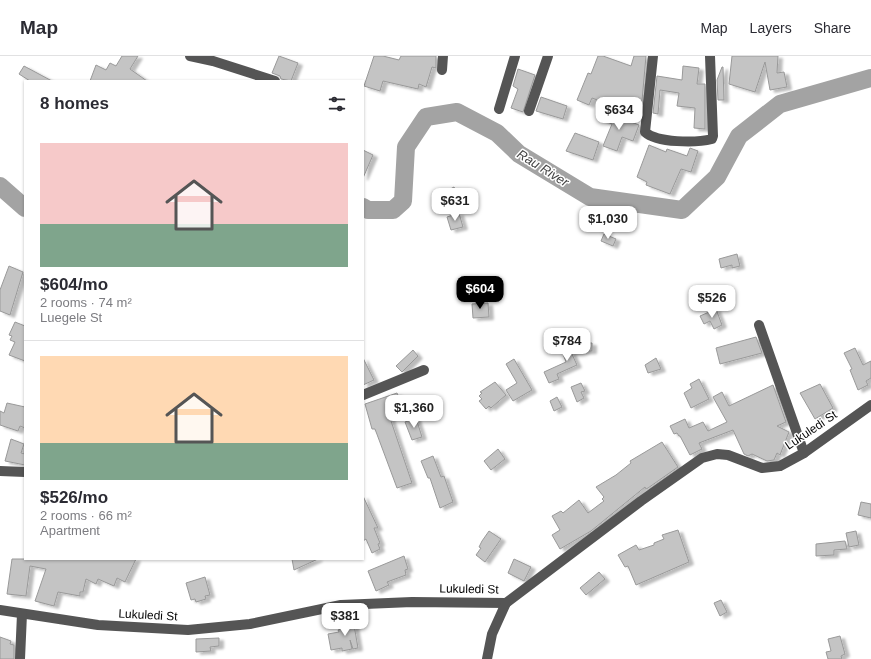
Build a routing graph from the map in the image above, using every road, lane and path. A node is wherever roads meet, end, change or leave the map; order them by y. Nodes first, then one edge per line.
1 (190, 56) edge
2 (443, 56) edge
3 (515, 56) edge
4 (548, 56) edge
5 (654, 56) edge
6 (710, 56) edge
7 (442, 70) dead end
8 (272, 80) edge
9 (499, 109) dead end
10 (528, 111) dead end
11 (759, 325) dead end
12 (424, 370) dead end
13 (364, 395) edge
14 (871, 405) edge
15 (804, 453) junction
16 (0, 471) edge
17 (24, 472) edge
18 (506, 603) junction
19 (0, 610) edge
20 (22, 614) junction
21 (20, 659) edge
22 (487, 659) edge

1 - 8 street
2 - 7 street
3 - 9 street
4 - 10 street
5 - 6 street
11 - 15 street
12 - 13 street
14 - 15 street, Lukuledi St
15 - 18 street, Lukuledi St
16 - 17 street
18 - 20 street, Lukuledi St
18 - 22 street
19 - 20 street, Lukuledi St
20 - 21 street

